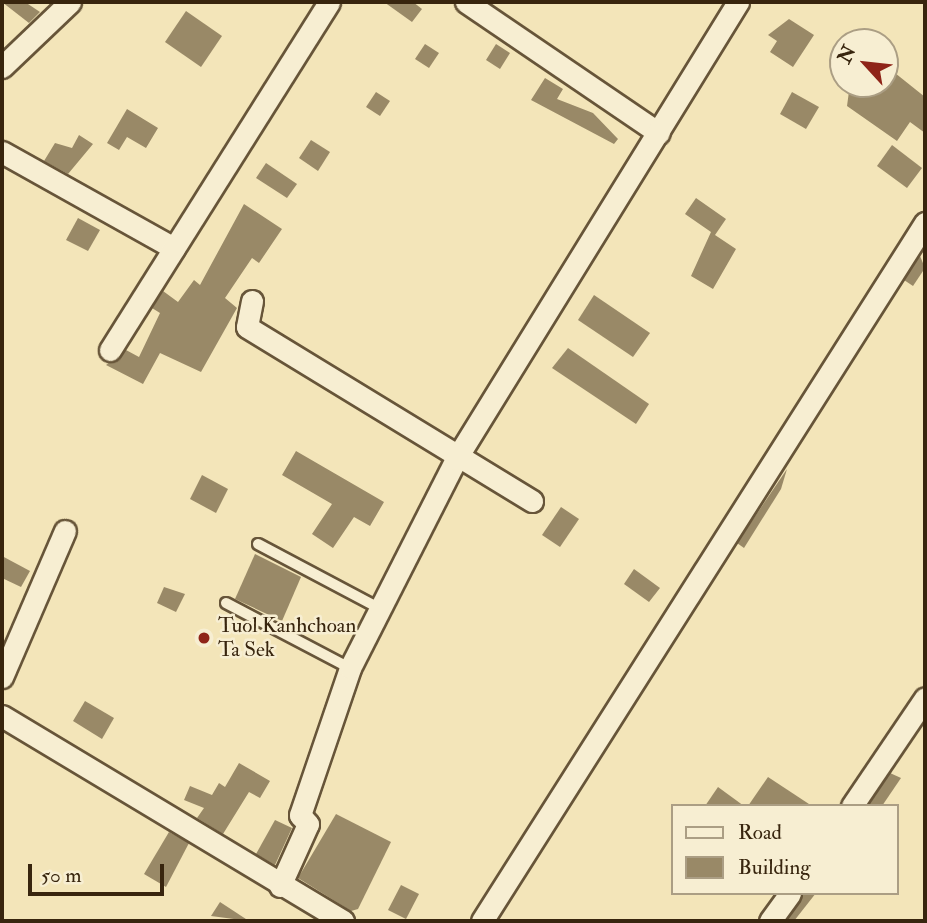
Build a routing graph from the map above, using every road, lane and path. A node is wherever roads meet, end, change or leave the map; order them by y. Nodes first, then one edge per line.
1 (71, 2) edge
2 (329, 2) edge
3 (466, 2) edge
4 (738, 2) edge
5 (2, 66) edge
6 (659, 133) junction
7 (2, 152) edge
8 (925, 223) edge
9 (174, 248) junction
10 (252, 301) dead end
11 (110, 350) dead end
12 (456, 459) junction
13 (532, 501) dead end
14 (65, 531) dead end
15 (258, 544) dead end
16 (226, 603) dead end
17 (379, 608) junction
18 (350, 668) junction
19 (2, 677) edge
20 (925, 698) edge
21 (2, 716) edge
22 (853, 804) edge
23 (280, 886) junction
24 (789, 895) edge
25 (343, 921) edge
26 (482, 921) edge
27 (770, 921) edge

1 - 5 street
2 - 9 street
3 - 6 street
4 - 6 street
6 - 12 street
7 - 9 street
8 - 26 street
9 - 11 street
10 - 12 street
12 - 13 street
12 - 17 street
14 - 19 street
15 - 17 lane
16 - 18 lane
17 - 18 street
18 - 23 street
20 - 22 street
21 - 23 street
23 - 25 street
24 - 27 street

